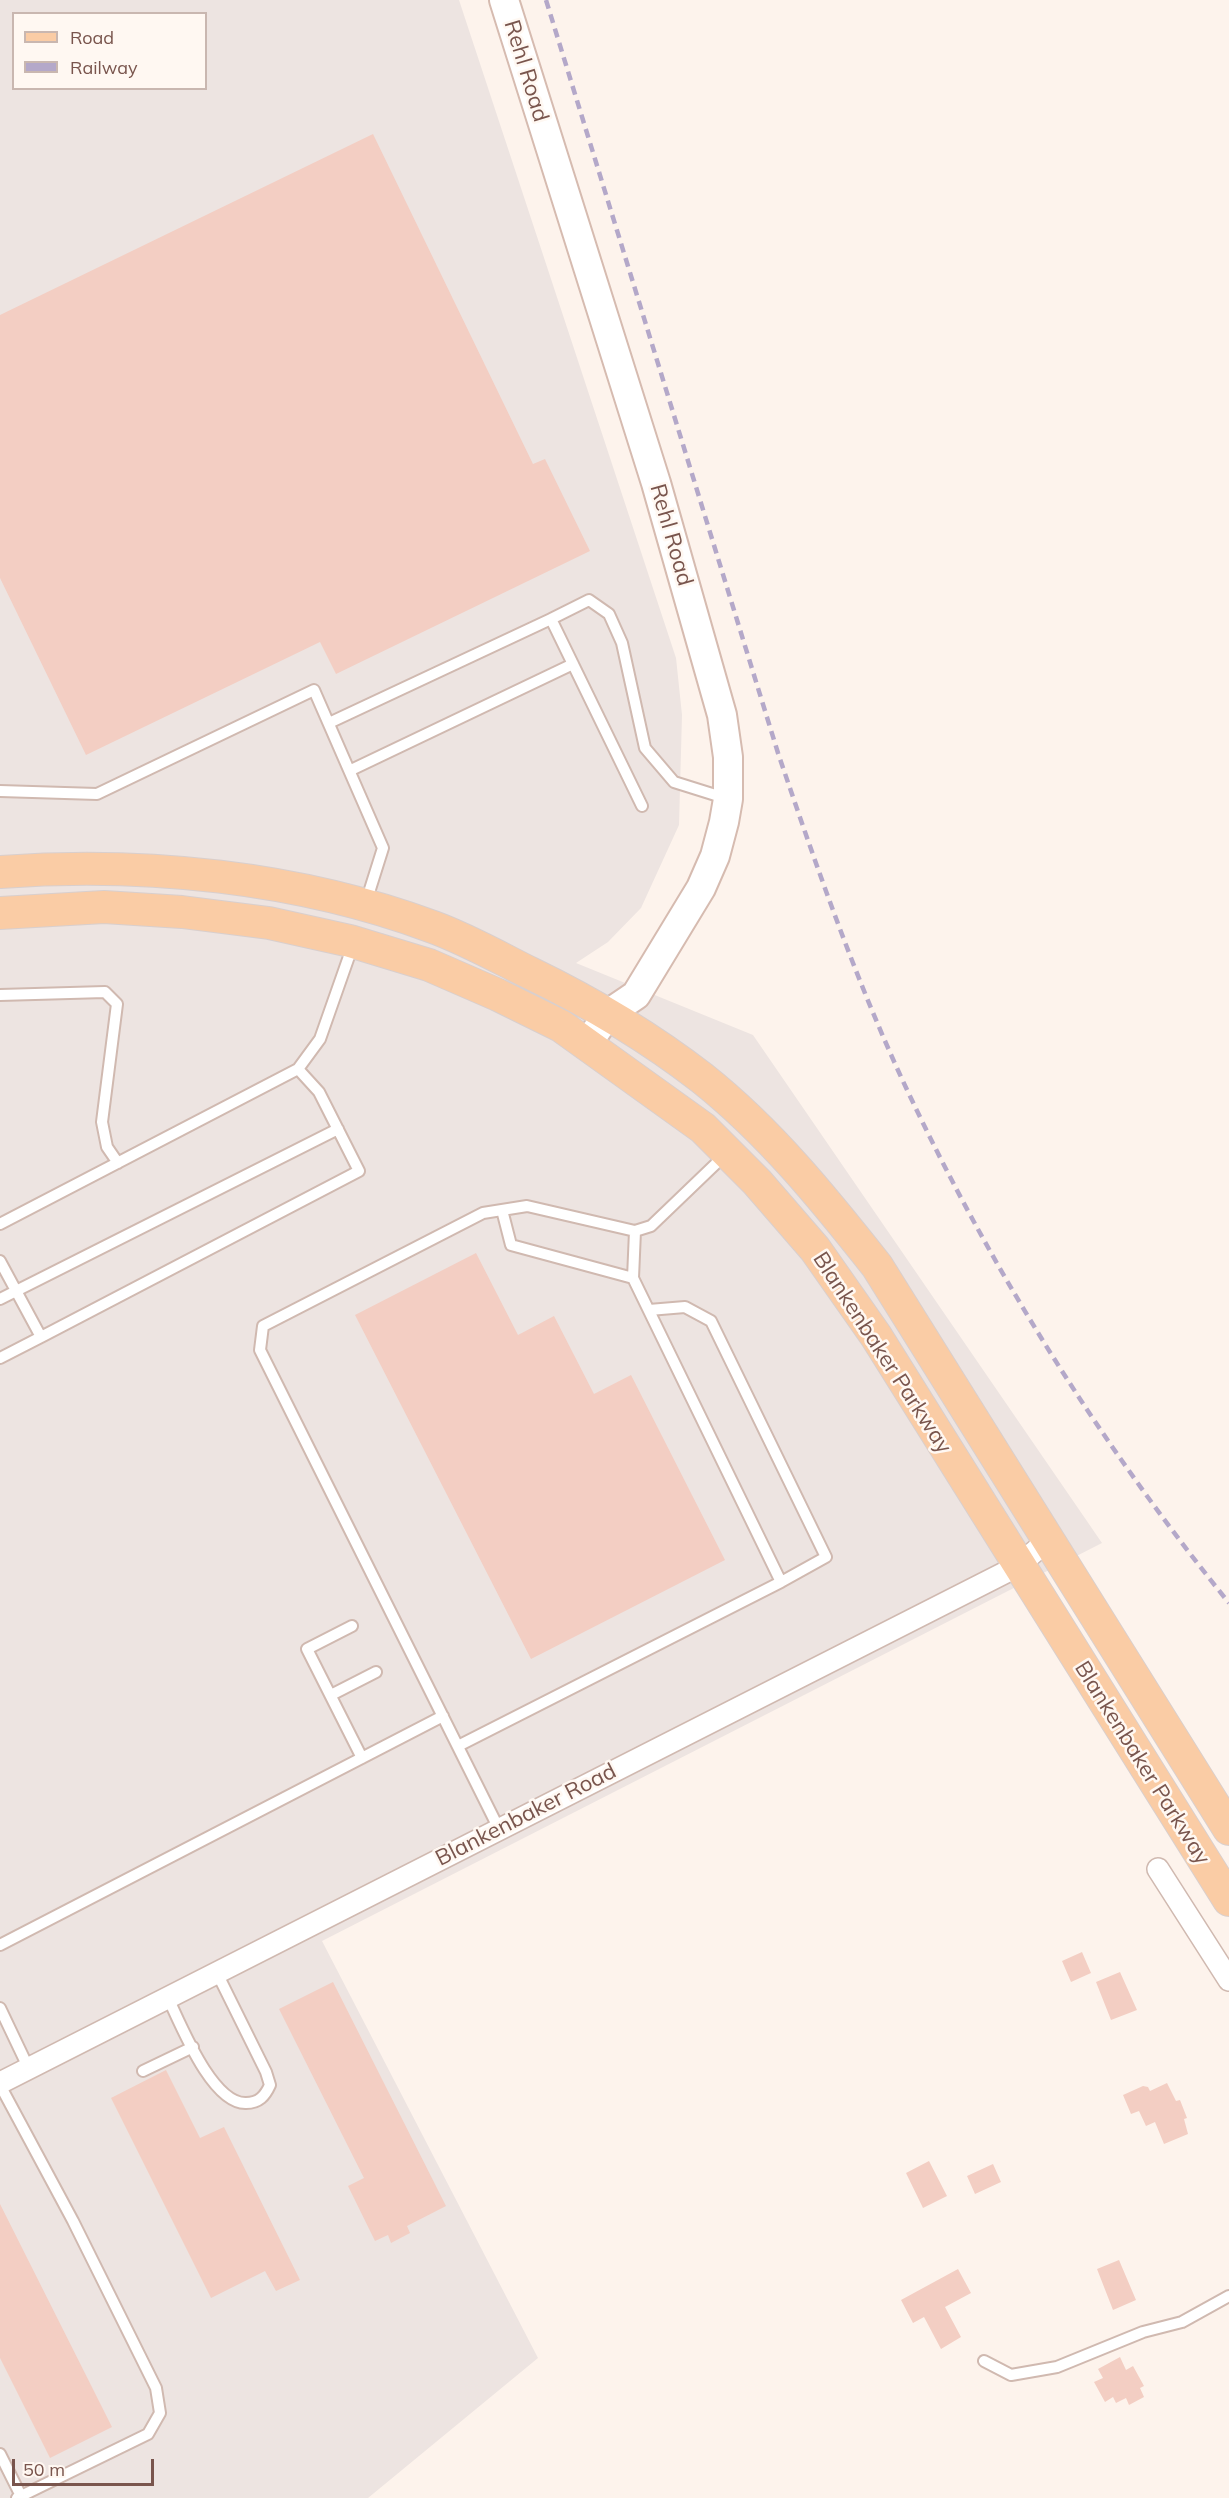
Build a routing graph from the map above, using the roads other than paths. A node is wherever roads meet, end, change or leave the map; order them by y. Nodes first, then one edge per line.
1 (504, 0) edge
2 (551, 619) junction
3 (573, 664) junction
4 (330, 723) junction
5 (351, 770) junction
6 (0, 791) edge
7 (728, 800) junction
8 (642, 806) dead end
9 (0, 872) edge
10 (364, 905) junction
11 (0, 913) edge
12 (354, 942) junction
13 (0, 995) edge
14 (608, 1014) junction
15 (587, 1044) junction
16 (298, 1069) junction
17 (338, 1129) junction
18 (728, 1153) junction
19 (118, 1163) junction
20 (502, 1210) junction
21 (0, 1224) edge
22 (635, 1231) junction
23 (0, 1261) edge
24 (633, 1278) junction
25 (16, 1291) junction
26 (0, 1299) edge
27 (649, 1310) junction
28 (41, 1336) junction
29 (0, 1358) edge
30 (1048, 1540) junction
31 (1018, 1566) junction
32 (781, 1582) junction
33 (352, 1626) dead end
34 (376, 1672) dead end
35 (331, 1695) junction
36 (443, 1716) junction
37 (458, 1746) junction
38 (362, 1758) junction
39 (499, 1829) junction
40 (1229, 1829) edge
41 (1158, 1869) dead end
42 (1229, 1900) edge
43 (0, 1945) edge
44 (217, 1973) junction
45 (1229, 1980) edge
46 (168, 1998) junction
47 (0, 2008) edge
48 (193, 2047) junction
49 (29, 2069) junction
50 (143, 2070) dead end
51 (0, 2084) edge
52 (1229, 2296) edge
53 (984, 2361) dead end
54 (0, 2454) edge
55 (19, 2497) edge

1 - 7 street, Rehl Road
2 - 3 lane
2 - 4 lane
2 - 7 lane
3 - 5 lane
3 - 8 lane
4 - 5 lane
4 - 6 lane
5 - 10 lane
7 - 14 street, Rehl Road
9 - 10 main road, Blankenbaker Parkway
10 - 14 main road, Blankenbaker Parkway
11 - 12 main road, Blankenbaker Parkway
12 - 15 main road, Blankenbaker Parkway
12 - 16 lane
13 - 19 lane
14 - 15 street, Rehl Road
14 - 30 main road, Blankenbaker Parkway
15 - 18 main road, Blankenbaker Parkway
16 - 17 lane
16 - 19 lane
17 - 25 lane
17 - 28 lane
18 - 22 lane
18 - 31 main road, Blankenbaker Parkway
19 - 21 lane
20 - 22 lane
20 - 24 lane
20 - 36 lane
22 - 24 lane
23 - 25 lane
24 - 27 lane
25 - 26 lane
25 - 28 lane
27 - 32 lane
27 - 32 lane
28 - 29 lane
30 - 31 street, Blankenbaker Road
30 - 40 main road, Blankenbaker Parkway
31 - 39 street, Blankenbaker Road
31 - 42 main road, Blankenbaker Parkway
32 - 37 lane
33 - 35 lane
34 - 35 lane
35 - 38 lane
36 - 37 lane
36 - 38 lane
37 - 39 lane
38 - 43 lane
39 - 44 street, Blankenbaker Road
41 - 45 street
44 - 46 street, Blankenbaker Road
44 - 48 lane
46 - 48 lane
46 - 49 street, Blankenbaker Road
47 - 49 lane
48 - 50 lane
49 - 51 street, Blankenbaker Road
51 - 55 lane
52 - 53 lane
54 - 55 lane

